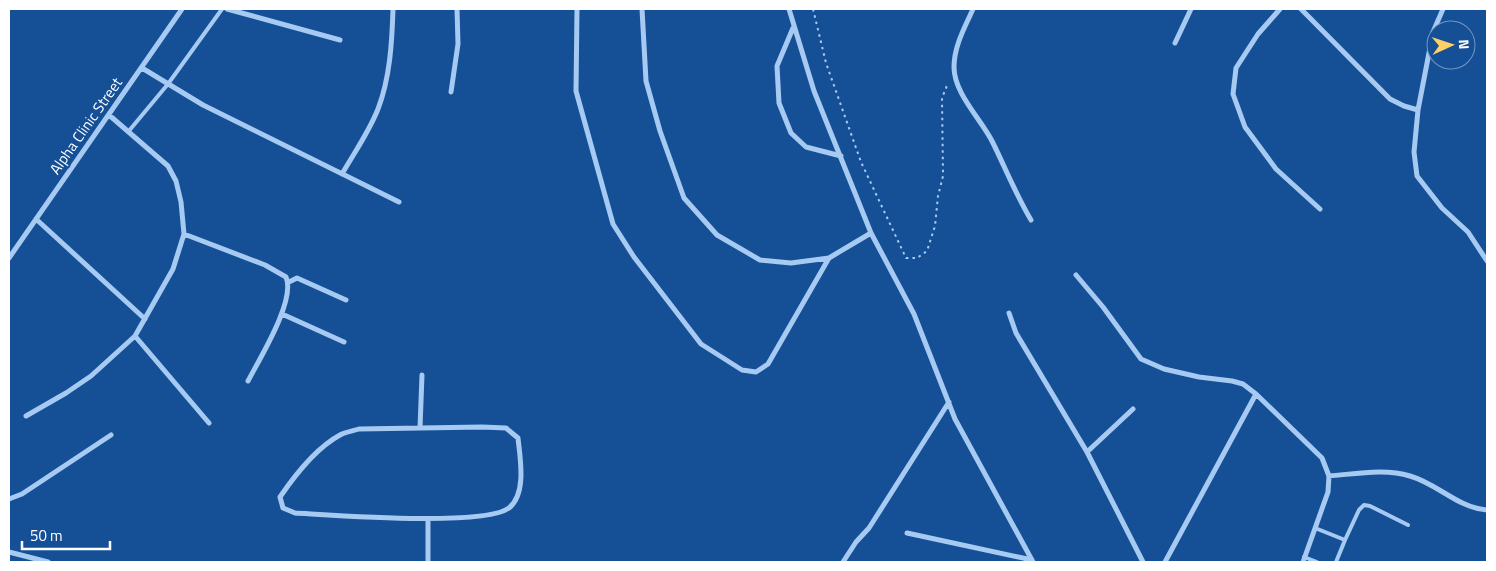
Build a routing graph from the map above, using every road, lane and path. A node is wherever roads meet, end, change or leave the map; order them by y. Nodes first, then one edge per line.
1 (182, 9) edge
2 (222, 9) edge
3 (227, 9) edge
4 (393, 9) edge
5 (457, 9) edge
6 (577, 9) edge
7 (642, 9) edge
8 (789, 9) edge
9 (813, 9) edge
10 (973, 9) edge
11 (1191, 9) edge
12 (1280, 9) edge
13 (1301, 9) edge
14 (1443, 9) edge
15 (794, 28) junction
16 (340, 40) dead end
17 (1175, 43) dead end
18 (142, 68) junction
19 (948, 82) dead end
20 (168, 84) junction
21 (451, 92) dead end
22 (1418, 110) junction
23 (109, 115) junction
24 (128, 132) junction
25 (841, 156) junction
26 (342, 174) junction
27 (399, 202) dead end
28 (1320, 209) dead end
29 (36, 219) junction
30 (1031, 220) dead end
31 (871, 232) junction
32 (184, 234) junction
33 (9, 258) edge
34 (829, 258) junction
35 (1487, 261) edge
36 (1076, 275) dead end
37 (288, 282) junction
38 (346, 300) dead end
39 (1009, 313) dead end
40 (282, 314) junction
41 (145, 319) junction
42 (134, 336) junction
43 (344, 342) dead end
44 (422, 376) dead end
45 (248, 381) dead end
46 (1256, 394) junction
47 (949, 402) junction
48 (1133, 409) dead end
49 (26, 416) dead end
50 (209, 423) dead end
51 (420, 428) junction
52 (111, 435) dead end
53 (1087, 452) junction
54 (1329, 476) junction
55 (9, 499) edge
56 (1487, 510) edge
57 (428, 519) junction
58 (1408, 525) dead end
59 (1315, 528) junction
60 (907, 533) dead end
61 (1345, 540) junction
62 (9, 552) edge
63 (1304, 560) edge
64 (1033, 561) edge
65 (48, 562) edge
66 (428, 562) edge
67 (844, 562) edge
68 (1143, 562) edge
69 (1165, 562) edge
70 (1317, 562) edge
71 (1336, 562) edge

1 - 18 street, Alpha Clinic Street
2 - 20 lane
3 - 16 street
4 - 26 street
5 - 21 street
6 - 34 street
7 - 34 street
8 - 15 street
9 - 19 path
10 - 30 street
11 - 17 street
12 - 28 street
13 - 22 street
14 - 22 street
15 - 25 street
15 - 25 street
18 - 20 street
18 - 23 street, Alpha Clinic Street
20 - 24 lane
20 - 26 street
22 - 35 street
23 - 24 street
23 - 29 street, Alpha Clinic Street
24 - 32 street
25 - 31 street
26 - 27 street
29 - 33 street, Alpha Clinic Street
29 - 41 street
31 - 34 street
31 - 47 street
32 - 37 street
32 - 41 street
36 - 46 street
37 - 38 street
37 - 40 street
39 - 53 street
40 - 43 street
40 - 45 street
41 - 42 street
42 - 49 street
42 - 50 street
44 - 51 street
46 - 54 street
46 - 69 street
47 - 64 street
47 - 67 street
48 - 53 street
51 - 57 street
51 - 57 street
52 - 55 street
53 - 68 street
54 - 56 street
54 - 59 street
57 - 66 street
58 - 61 lane
59 - 61 lane
59 - 63 street
60 - 64 street
61 - 71 lane
62 - 65 street
63 - 70 lane

